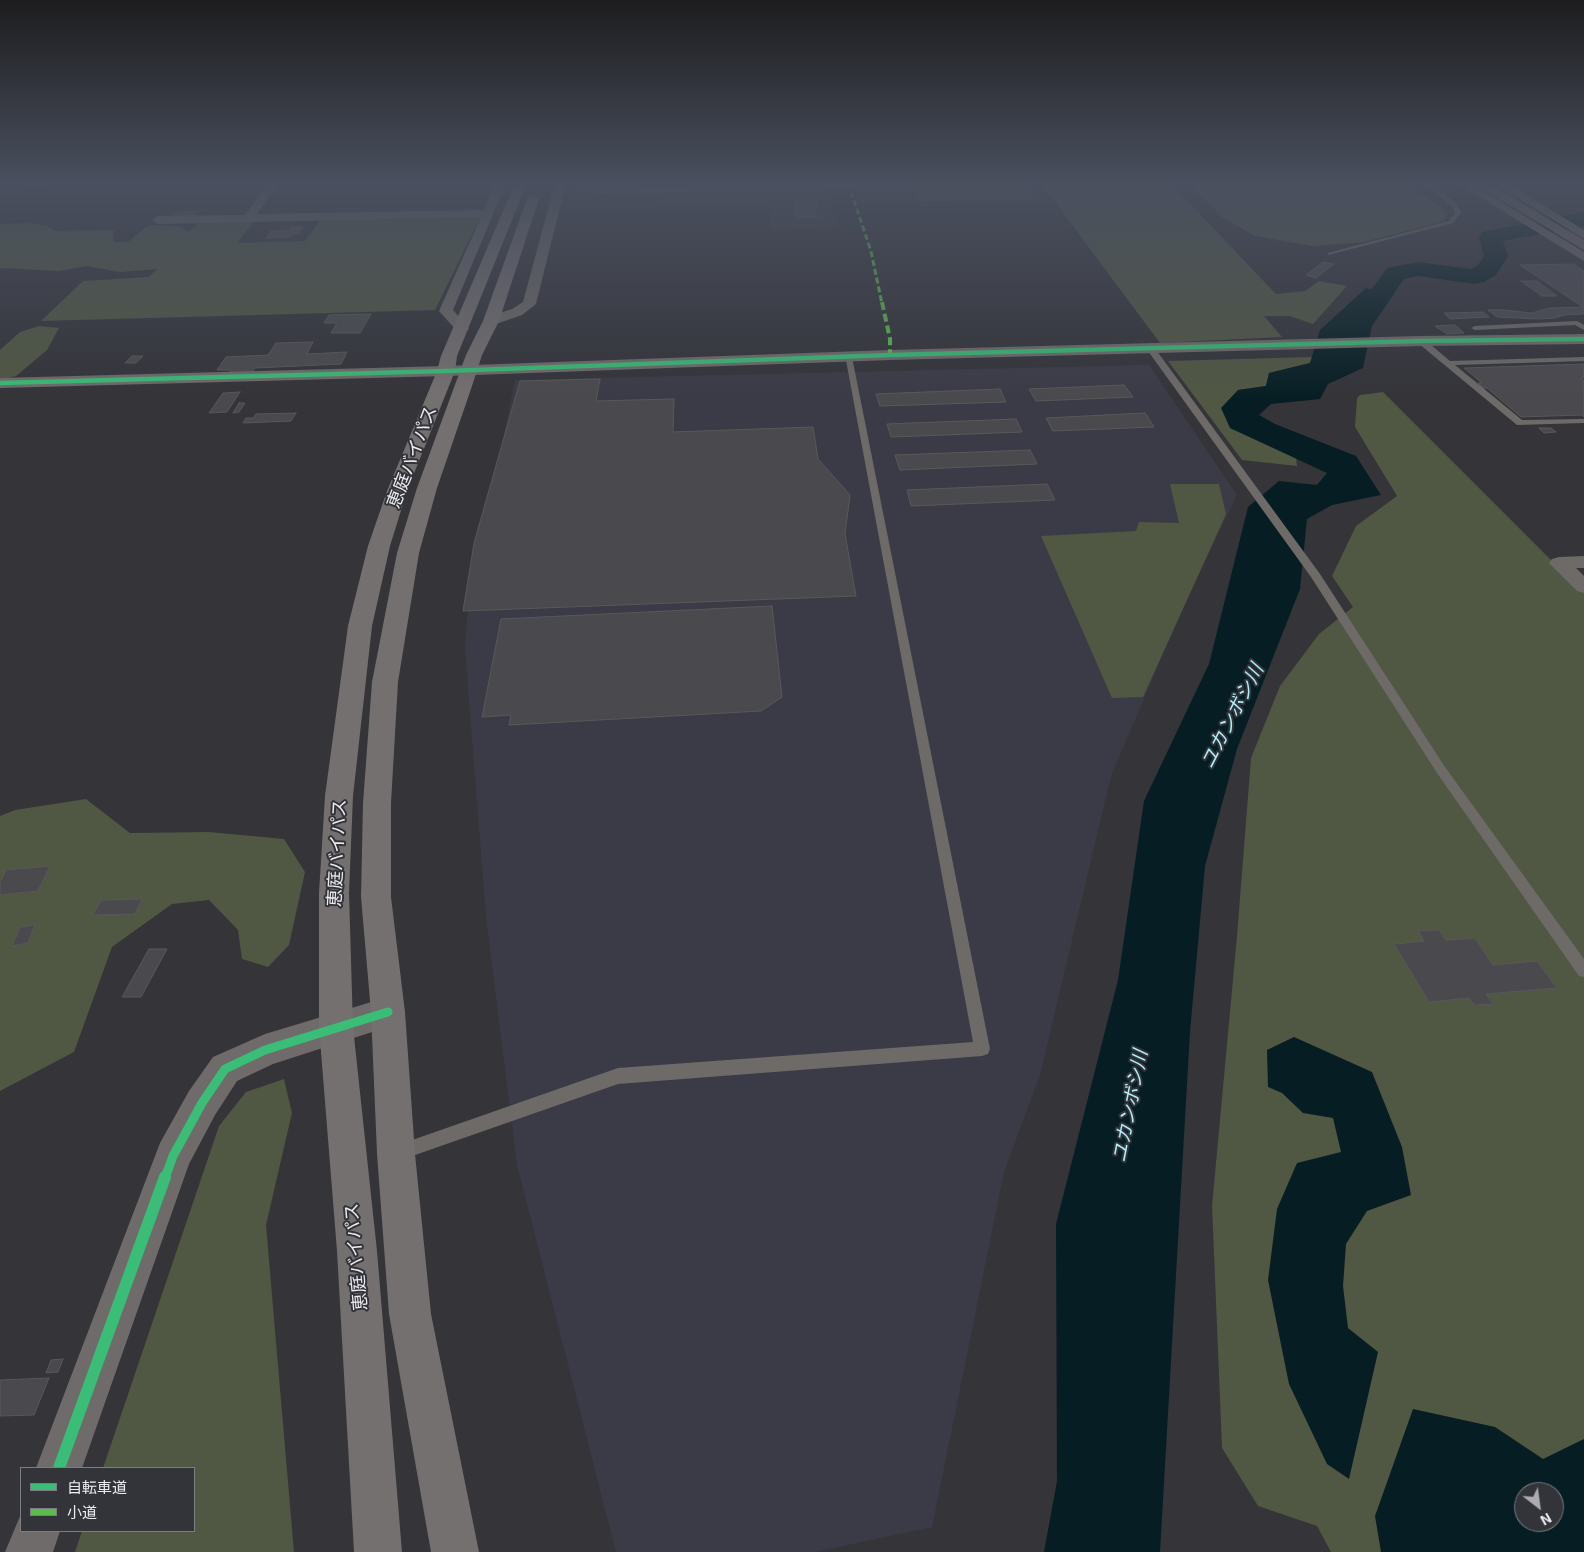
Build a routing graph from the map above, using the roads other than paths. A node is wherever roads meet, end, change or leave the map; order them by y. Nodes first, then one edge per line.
1 (470, 255) edge
2 (492, 255) edge
3 (513, 255) edge
4 (542, 255) edge
5 (491, 321) junction
6 (462, 328) junction
7 (1474, 328) dead end
8 (1584, 328) edge
9 (1584, 339) edge
10 (1421, 341) junction
11 (1151, 349) junction
12 (848, 357) junction
13 (1584, 359) edge
14 (1450, 363) junction
15 (458, 370) junction
16 (0, 383) edge
17 (1584, 421) edge
18 (1584, 562) edge
19 (1584, 587) edge
20 (1584, 971) edge
21 (388, 1012) junction
22 (336, 1027) junction
23 (396, 1154) junction
24 (59, 1467) edge
25 (36, 1532) edge
26 (29, 1552) edge
27 (378, 1552) edge
28 (455, 1552) edge

1 - 6 street
2 - 6 highway, 恵庭バイパス
3 - 5 highway, 恵庭バイパス
4 - 5 street
5 - 15 highway, 恵庭バイパス
6 - 15 highway, 恵庭バイパス
7 - 8 lane
9 - 10 street
10 - 11 street
10 - 14 lane
11 - 12 street
11 - 20 lane
12 - 15 street
12 - 23 lane
13 - 14 lane
14 - 17 lane
15 - 16 street
15 - 21 highway, 恵庭バイパス
15 - 22 highway, 恵庭バイパス
18 - 19 street
21 - 22 street
21 - 23 highway, 恵庭バイパス
22 - 24 street
22 - 27 highway, 恵庭バイパス
23 - 28 highway, 恵庭バイパス
25 - 26 street

